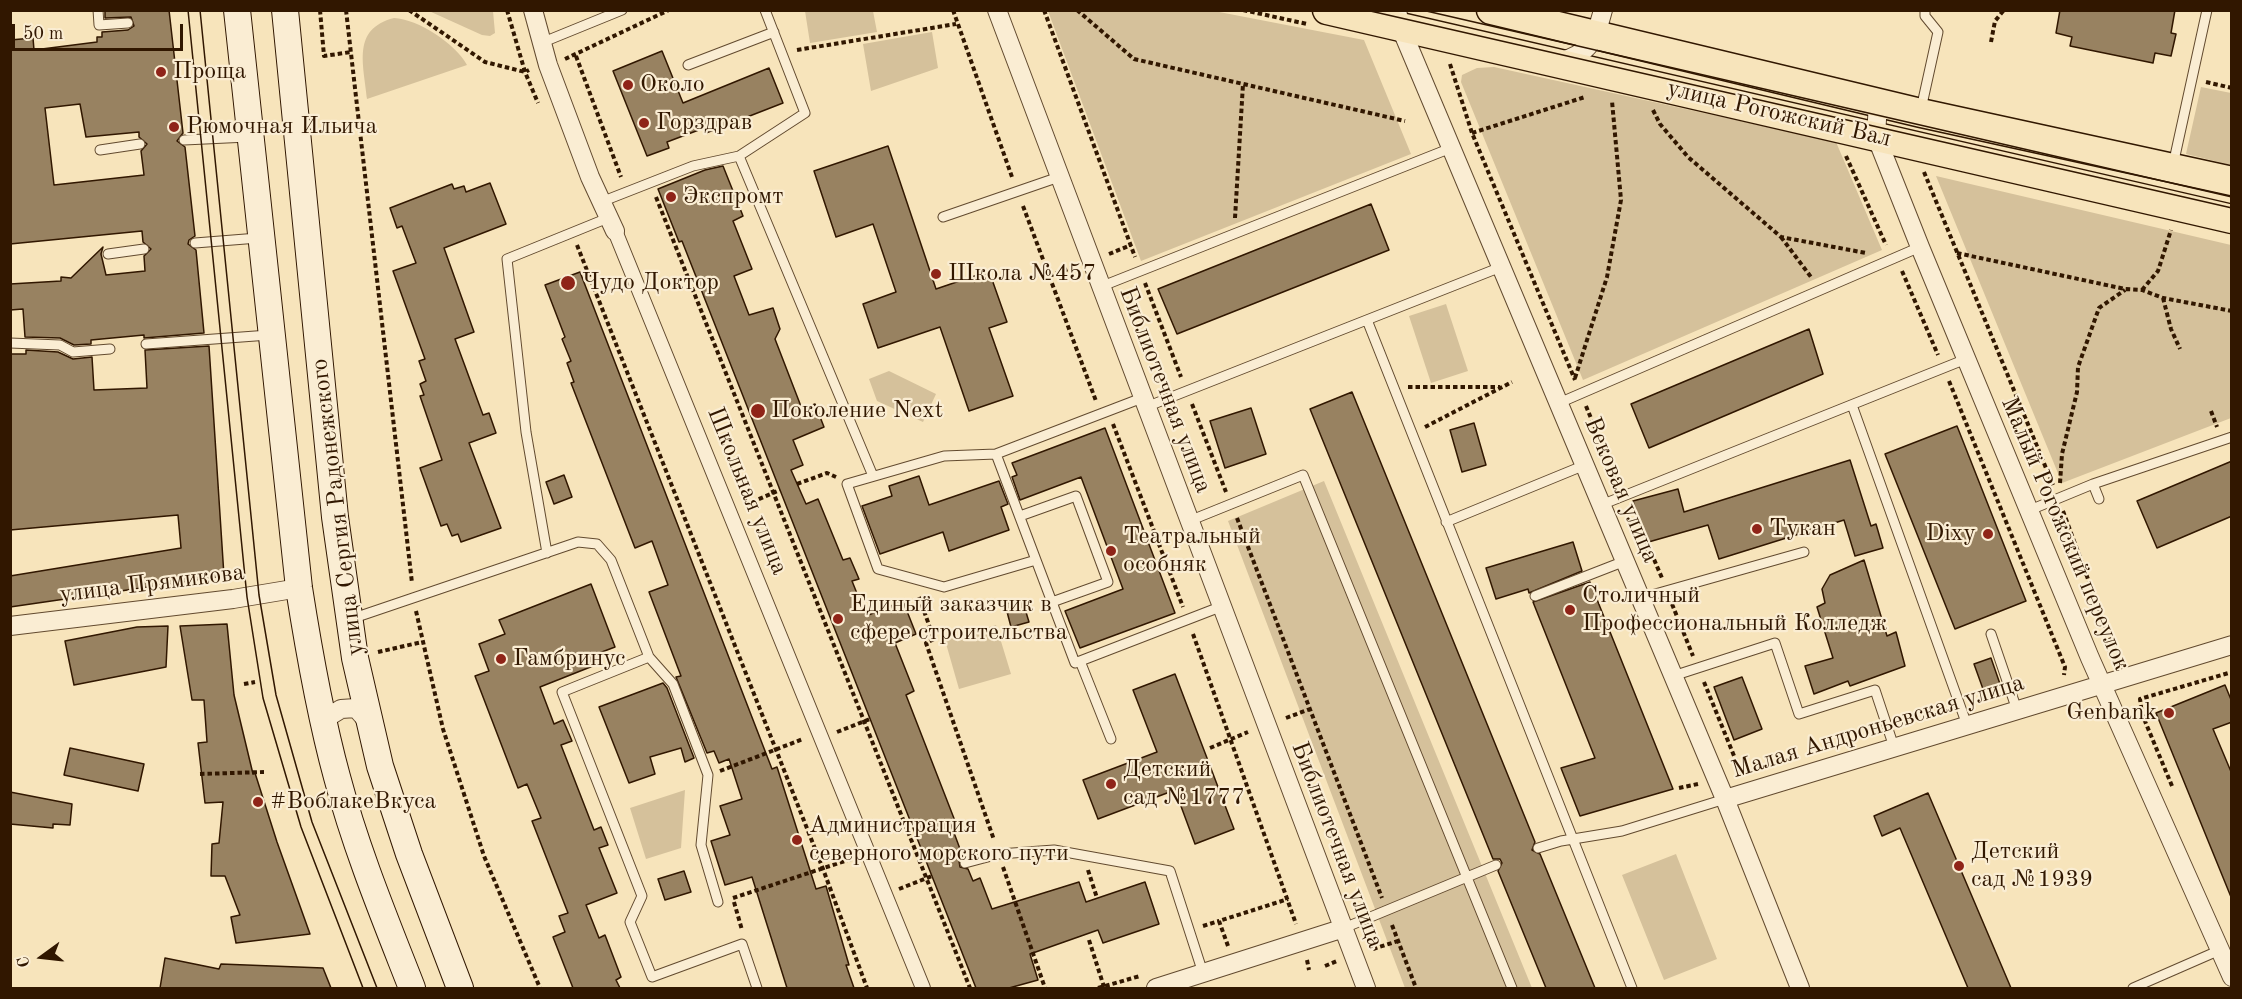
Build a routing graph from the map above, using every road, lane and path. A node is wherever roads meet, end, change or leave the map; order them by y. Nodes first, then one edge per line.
1 (98, 10) edge
2 (237, 10) edge
3 (285, 10) edge
4 (320, 10) edge
5 (346, 10) edge
6 (409, 10) edge
7 (533, 10) edge
8 (622, 10) edge
9 (669, 10) edge
10 (765, 10) edge
11 (953, 10) edge
12 (997, 10) edge
13 (1077, 10) edge
14 (1327, 10) edge
15 (1491, 10) edge
16 (1603, 10) edge
17 (1925, 10) edge
18 (2004, 10) edge
19 (2207, 10) edge
20 (1398, 18) edge
21 (128, 24) dead end
22 (956, 24) junction
23 (774, 32) junction
24 (1596, 38) junction
25 (1991, 42) dead end
26 (541, 43) junction
27 (351, 52) junction
28 (782, 53) junction
29 (576, 56) junction
30 (1449, 61) dead end
31 (1555, 63) junction
32 (548, 65) junction
33 (688, 65) dead end
34 (2194, 80) junction
35 (1244, 84) junction
36 (2232, 88) edge
37 (1590, 95) dead end
38 (1612, 100) dead end
39 (1878, 103) junction
40 (1649, 104) dead end
41 (1921, 113) junction
42 (1405, 121) dead end
43 (1472, 133) junction
44 (1876, 136) junction
45 (250, 137) junction
46 (184, 140) dead end
47 (140, 144) dead end
48 (1451, 148) junction
49 (100, 150) dead end
50 (1844, 150) dead end
51 (739, 156) junction
52 (2173, 167) junction
53 (1923, 168) dead end
54 (1059, 177) junction
55 (2232, 181) edge
56 (650, 183) junction
57 (626, 192) junction
58 (1017, 192) junction
59 (608, 217) junction
60 (943, 217) dead end
61 (2232, 219) edge
62 (2173, 223) dead end
63 (573, 233) junction
64 (1233, 234) junction
65 (1781, 237) junction
66 (260, 238) junction
67 (195, 243) dead end
68 (1920, 247) junction
69 (144, 249) dead end
70 (1956, 253) junction
71 (108, 254) dead end
72 (1893, 256) junction
73 (1501, 267) junction
74 (1100, 287) junction
75 (2125, 289) junction
76 (2142, 290) junction
77 (1820, 291) junction
78 (2163, 298) junction
79 (2232, 311) edge
80 (1366, 320) junction
81 (271, 334) junction
82 (10, 343) edge
83 (146, 344) dead end
84 (110, 349) dead end
85 (2180, 349) dead end
86 (1966, 359) junction
87 (1944, 368) junction
88 (1575, 378) junction
89 (1512, 382) dead end
90 (1393, 387) junction
91 (1502, 387) junction
92 (1581, 394) junction
93 (1144, 403) junction
94 (1558, 403) junction
95 (1852, 405) junction
96 (1107, 413) junction
97 (1412, 435) junction
98 (2232, 437) edge
99 (996, 454) junction
100 (1585, 465) junction
101 (873, 476) junction
102 (797, 484) dead end
103 (847, 484) junction
104 (2093, 484) junction
105 (780, 490) dead end
106 (773, 493) junction
107 (1623, 496) junction
108 (2058, 498) junction
109 (2099, 499) dead end
110 (1601, 505) junction
111 (2030, 510) junction
112 (729, 511) junction
113 (1020, 516) junction
114 (1188, 522) junction
115 (1446, 522) junction
116 (1639, 547) dead end
117 (1804, 552) dead end
118 (547, 553) junction
119 (1036, 560) junction
120 (1625, 561) junction
121 (914, 579) junction
122 (299, 588) junction
123 (1667, 591) junction
124 (1535, 596) dead end
125 (1641, 598) junction
126 (414, 599) junction
127 (1052, 602) junction
128 (1220, 607) junction
129 (1188, 619) junction
130 (349, 620) junction
131 (10, 626) edge
132 (1991, 634) dead end
133 (422, 642) junction
134 (2232, 645) edge
135 (378, 652) dead end
136 (649, 657) junction
137 (2090, 658) junction
138 (1080, 661) junction
139 (2065, 667) junction
140 (1698, 668) junction
141 (2232, 672) edge
142 (1673, 675) junction
143 (2063, 680) dead end
144 (255, 682) dead end
145 (244, 684) dead end
146 (2102, 684) junction
147 (2017, 710) junction
148 (870, 719) dead end
149 (863, 721) junction
150 (369, 723) junction
151 (1967, 725) junction
152 (821, 735) junction
153 (327, 736) junction
154 (1111, 739) dead end
155 (1894, 747) junction
156 (775, 750) junction
157 (264, 772) dead end
158 (1741, 773) dead end
159 (200, 774) dead end
160 (708, 775) junction
161 (2173, 789) dead end
162 (1725, 799) junction
163 (1572, 839) junction
164 (1538, 848) dead end
165 (868, 854) junction
166 (999, 854) junction
167 (1084, 857) junction
168 (965, 863) dead end
169 (1496, 866) dead end
170 (823, 869) junction
171 (932, 876) dead end
172 (1468, 877) junction
173 (926, 879) junction
174 (885, 894) junction
175 (732, 898) junction
176 (1097, 898) dead end
177 (1288, 898) junction
178 (718, 903) joint
179 (1344, 928) junction
180 (1297, 929) dead end
181 (1089, 940) dead end
182 (742, 945) junction
183 (1229, 950) dead end
184 (2220, 950) junction
185 (1203, 973) junction
186 (2232, 977) edge
187 (1104, 987) dead end
188 (412, 988) edge
189 (460, 988) edge
190 (540, 988) edge
191 (757, 988) edge
192 (867, 988) edge
193 (923, 988) edge
194 (970, 988) edge
195 (1045, 988) edge
196 (1161, 988) edge
197 (1366, 988) edge
198 (1512, 988) edge
199 (1632, 988) edge
200 (1800, 988) edge
201 (2133, 988) edge

1 - 21 lane
2 - 45 main road, улица Сергия Радонежского
3 - 130 main road, улица Сергия Радонежского
4 - 27 path
5 - 27 path
6 - 32 path
7 - 26 street, Школьная улица
8 - 26 lane
9 - 29 path
10 - 23 lane
11 - 22 path
12 - 54 street, Библиотечная улица
13 - 35 path
14 - 20 main road, улица Рогожский Вал
15 - 24 main road, улица Рогожский Вал
16 - 24 street
17 - 41 lane
18 - 25 path
19 - 34 lane
20 - 31 main road, улица Рогожский Вал
20 - 48 street, Вековая улица
22 - 28 path
22 - 58 path
23 - 28 lane
23 - 33 lane
24 - 31 street
24 - 39 main road, улица Рогожский Вал
26 - 32 street, Школьная улица
27 - 126 path
28 - 51 lane
29 - 32 path
29 - 57 path
30 - 43 path
31 - 44 main road, улица Рогожский Вал
32 - 59 street, Школьная улица
34 - 36 path
34 - 52 lane
35 - 42 path
35 - 64 path
37 - 43 path
38 - 88 path
39 - 41 main road, улица Рогожский Вал
39 - 44 street, Малый Рогожский переулок
40 - 65 path
41 - 52 main road, улица Рогожский Вал
43 - 88 path
44 - 61 main road, улица Рогожский Вал
44 - 68 street, Малый Рогожский переулок
45 - 46 lane
45 - 66 main road, улица Сергия Радонежского
47 - 49 lane
48 - 64 lane
48 - 73 street, Вековая улица
50 - 72 path
51 - 56 lane
51 - 101 lane
52 - 55 main road, улица Рогожский Вал
53 - 70 path
54 - 58 lane
54 - 74 street, Библиотечная улица
56 - 57 lane
56 - 106 path
57 - 59 lane
58 - 60 lane
58 - 96 path
59 - 63 lane
59 - 112 street, Школьная улица
62 - 76 path
63 - 118 lane
63 - 156 path
64 - 74 lane
65 - 72 path
65 - 77 path
66 - 67 lane
66 - 81 main road, улица Сергия Радонежского
68 - 72 lane
68 - 86 street, Малый Рогожский переулок
69 - 71 lane
70 - 75 path
70 - 108 path
72 - 77 lane
72 - 87 path
73 - 80 lane
73 - 94 street, Вековая улица
74 - 93 street, Библиотечная улица
75 - 76 path
75 - 108 path
76 - 78 path
77 - 92 lane
78 - 79 path
78 - 85 path
80 - 90 lane
80 - 93 lane
81 - 83 lane
81 - 122 main road, улица Сергия Радонежского
82 - 84 lane
86 - 87 lane
86 - 111 street, Малый Рогожский переулок
87 - 95 lane
87 - 139 path
88 - 92 path
89 - 91 path
90 - 91 path
90 - 97 lane
91 - 97 path
92 - 94 lane
92 - 107 path
93 - 96 lane
93 - 114 street, Библиотечная улица
94 - 100 street, Вековая улица
95 - 107 lane
95 - 151 lane
96 - 99 lane
96 - 129 path
97 - 115 lane
98 - 104 lane
99 - 101 lane
99 - 113 lane
100 - 110 street, Вековая улица
100 - 115 lane
101 - 103 lane
102 - 103 path
103 - 121 lane
104 - 108 lane
104 - 109 lane
105 - 106 path
106 - 112 path
106 - 149 path
107 - 110 lane
108 - 111 lane
108 - 137 path
110 - 120 street, Вековая улица
111 - 137 street, Малый Рогожский переулок
112 - 152 street, Школьная улица
113 - 119 lane
113 - 127 lane
114 - 128 street, Библиотечная улица
114 - 172 lane
115 - 163 lane
116 - 123 path
117 - 123 lane
118 - 126 lane
118 - 136 lane
119 - 121 lane
119 - 127 lane
120 - 124 lane
120 - 125 street, Вековая улица
121 - 166 path
122 - 131 street, улица Прямикова
122 - 153 main road, улица Сергия Радонежского
123 - 125 lane
123 - 140 path
125 - 142 street, Вековая улица
126 - 130 lane
126 - 133 path
127 - 138 lane
128 - 129 lane
128 - 179 street, Библиотечная улица
129 - 138 lane
129 - 177 path
130 - 150 main road, улица Сергия Радонежского
132 - 147 lane
133 - 135 path
133 - 190 path
134 - 146 street, Малая Андроньевская улица
136 - 160 lane
136 - 182 lane
137 - 139 path
137 - 146 street, Малый Рогожский переулок
138 - 154 lane
139 - 143 path
140 - 142 lane
140 - 155 lane
140 - 158 path
141 - 161 path
142 - 162 street, Вековая улица
144 - 145 path
146 - 147 street, Малая Андроньевская улица
146 - 184 street, Малый Рогожский переулок
147 - 151 street, Малая Андроньевская улица
148 - 149 path
149 - 152 path
149 - 173 path
150 - 153 street
150 - 189 main road, улица Сергия Радонежского
151 - 155 street, Малая Андроньевская улица
152 - 156 path
152 - 165 street, Школьная улица
153 - 188 main road, улица Сергия Радонежского
155 - 162 street, Малая Андроньевская улица
156 - 160 path
156 - 170 path
157 - 159 path
160 - 178 lane
162 - 163 lane, Малая Андроньевская улица
162 - 200 street, Вековая улица
163 - 164 lane, Малая Андроньевская улица
163 - 199 lane
165 - 170 path
165 - 174 street, Школьная улица
166 - 167 lane
166 - 168 lane
166 - 195 path
167 - 176 path
167 - 185 lane
169 - 172 lane
170 - 175 path
170 - 192 path
171 - 173 path
172 - 179 lane
172 - 198 lane
173 - 174 path
173 - 194 path
174 - 193 street, Школьная улица
175 - 178 path
175 - 182 path
177 - 180 path
177 - 183 path
179 - 185 street
179 - 197 street, Библиотечная улица
181 - 187 path
182 - 191 lane
184 - 186 street, Малый Рогожский переулок
184 - 201 lane
185 - 196 street

